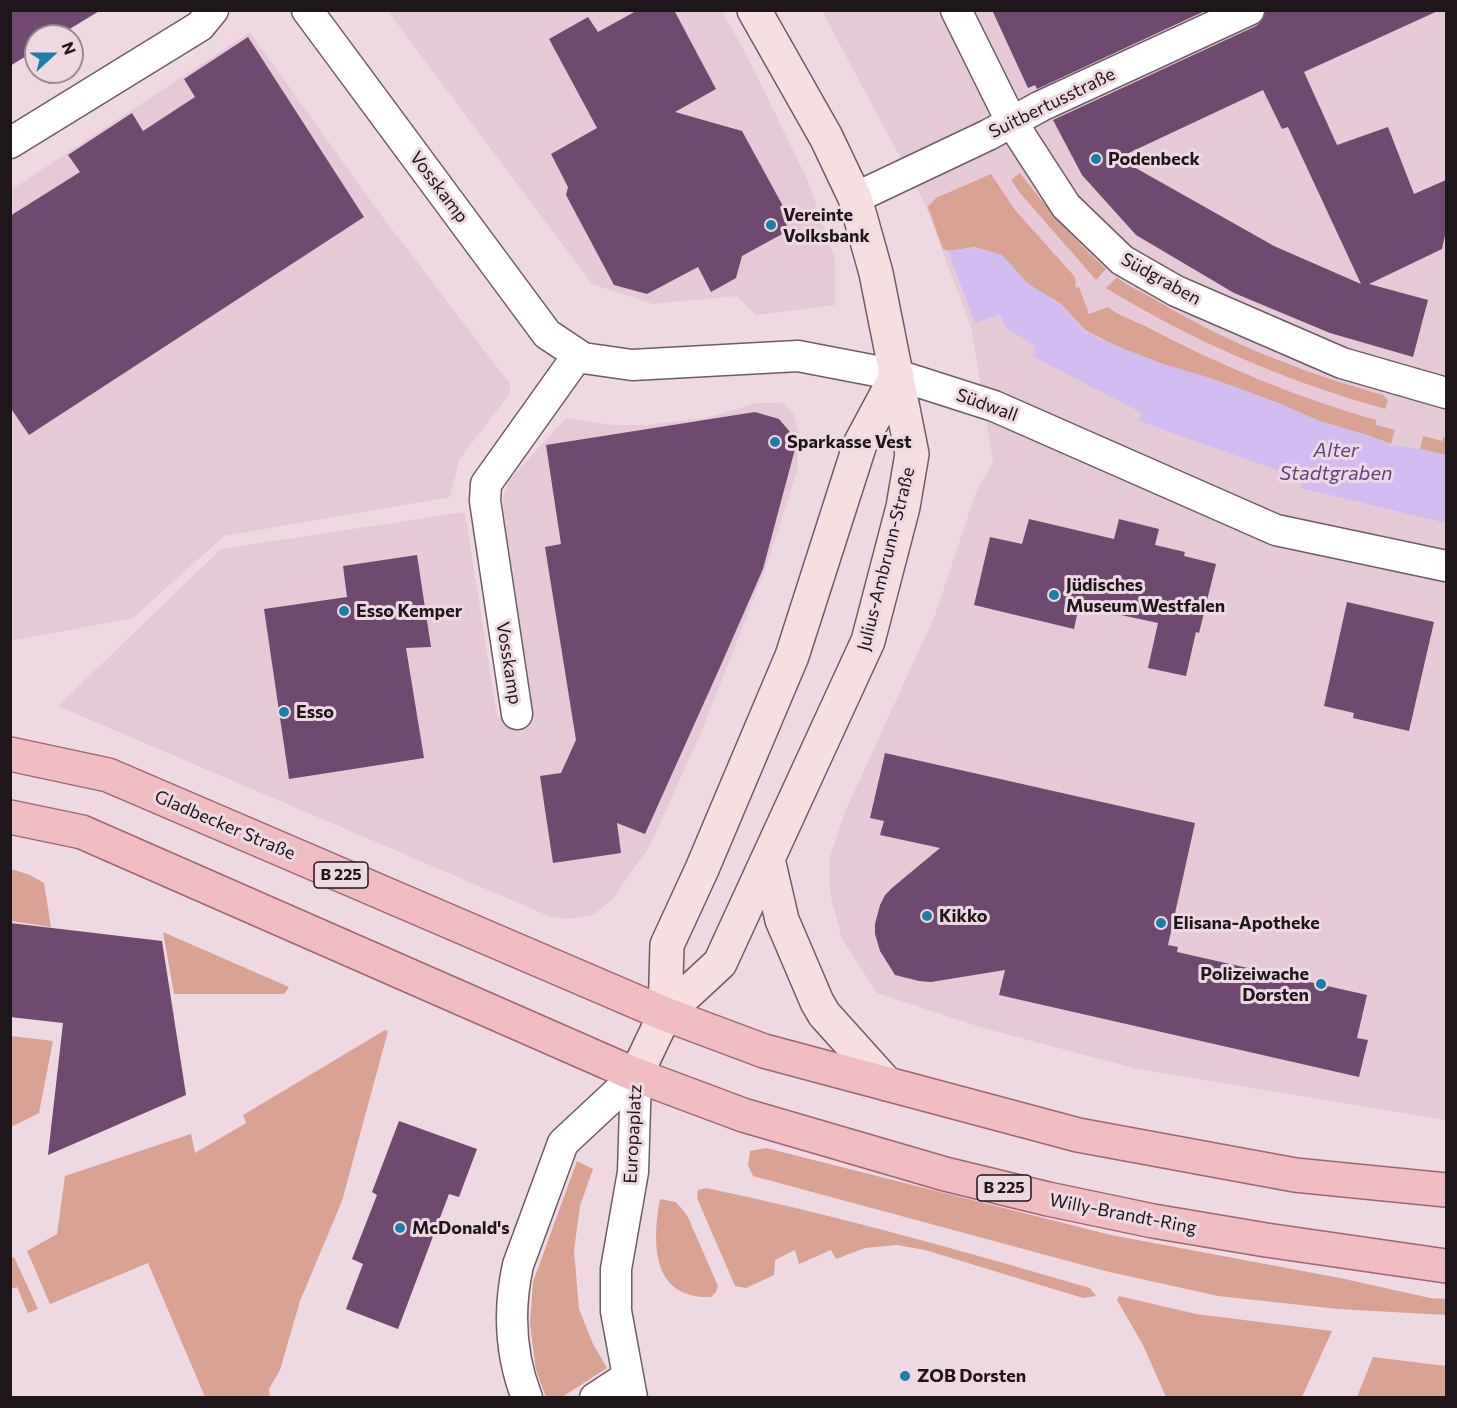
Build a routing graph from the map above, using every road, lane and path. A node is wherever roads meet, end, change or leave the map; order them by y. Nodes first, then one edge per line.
1 (213, 10) edge
2 (307, 10) edge
3 (754, 10) edge
4 (956, 10) edge
5 (1249, 10) edge
6 (1011, 121) junction
7 (10, 143) edge
8 (855, 198) junction
9 (578, 355) junction
10 (897, 375) junction
11 (1446, 393) edge
12 (1446, 566) edge
13 (517, 714) dead end
14 (10, 754) edge
15 (10, 817) edge
16 (768, 859) junction
17 (665, 1014) junction
18 (636, 1075) junction
19 (887, 1084) junction
20 (1446, 1190) edge
21 (1446, 1266) edge
22 (630, 1387) edge
23 (527, 1398) edge
24 (595, 1398) edge

1 - 7 street
2 - 9 street, Vosskamp
3 - 8 main road
4 - 6 street, Südgraben
5 - 6 street, Suitbertusstraße
6 - 8 street, Suitbertusstraße
6 - 11 street, Südgraben
8 - 10 main road
9 - 10 street, Vosskamp
9 - 13 street, Vosskamp
10 - 12 street, Südwall
10 - 16 main road, Julius-Ambrunn-Straße
10 - 17 main road
14 - 17 main road, Gladbecker Straße / B 225
15 - 18 main road, B 225
16 - 17 main road, Julius-Ambrunn-Straße
16 - 19 main road
17 - 18 main road
17 - 19 main road, B 225
18 - 21 main road, Willy-Brandt-Ring / B 225
18 - 22 street, Europaplatz
18 - 23 street, Europaplatz
19 - 20 main road, B 225
22 - 24 street, Europaplatz

